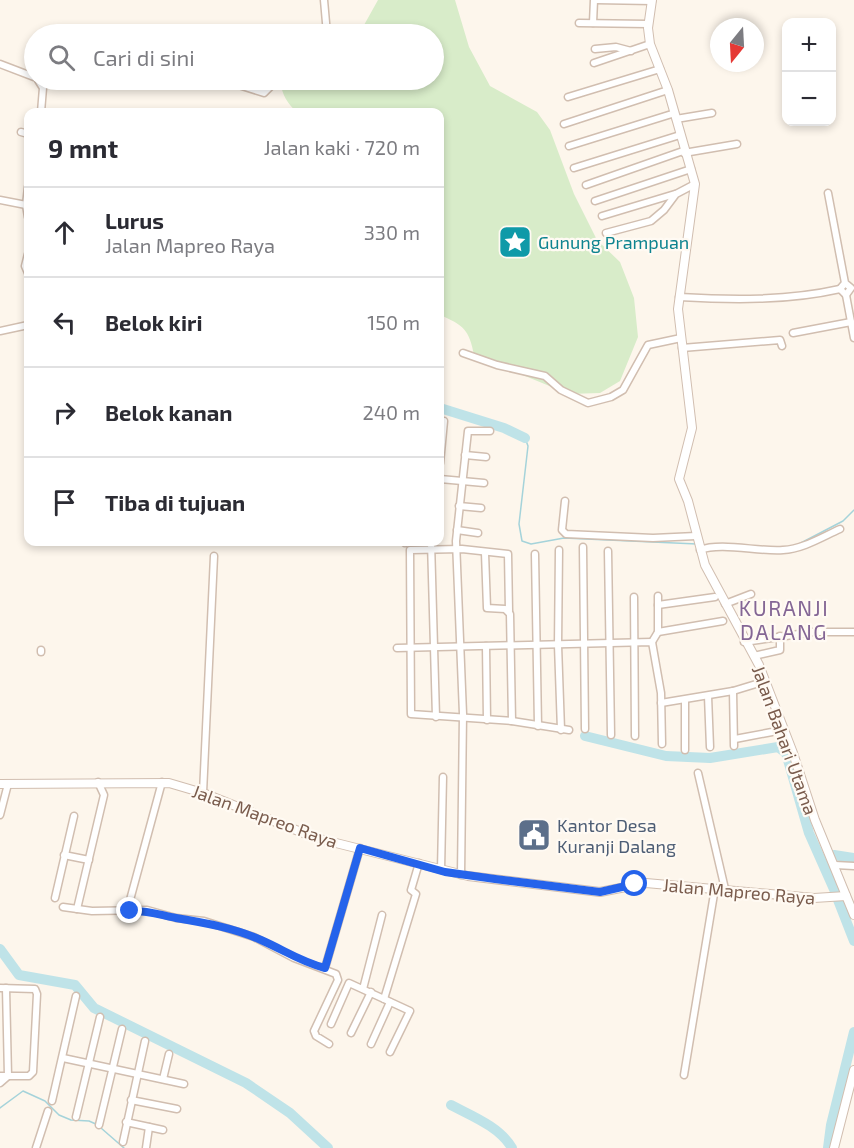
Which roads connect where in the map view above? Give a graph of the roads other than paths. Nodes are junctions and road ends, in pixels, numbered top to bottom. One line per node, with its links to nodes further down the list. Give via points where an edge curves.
1 (324, 0): 6 (street)
2 (595, 0): 3 (street); 5 (street)
3 (652, 1): 7 (street)
4 (579, 22): 5 (street)
5 (593, 23): 7 (street)
6 (326, 24)
7 (648, 24): 8 (street)
8 (650, 44): 10 (street); 13 (street)
9 (595, 49): 10 (street, via 620,47)
10 (632, 51): 11 (street)
11 (594, 63)
12 (0, 64): 14 (street)
13 (660, 69): 16 (street); 17 (street)
14 (24, 73)
15 (43, 90): 18 (street)
16 (668, 90): 20 (street); 21 (street)
17 (568, 97)
18 (41, 108)
19 (712, 113): 20 (street)
20 (675, 116): 24 (street); 26 (street)
21 (564, 124)
22 (21, 132): 23 (street)
23 (24, 133)
24 (680, 135): 27 (street); 28 (street)
25 (737, 144): 27 (street)
26 (569, 146)
27 (684, 152): 29 (street); 31 (street)
28 (574, 168)
29 (691, 169): 30 (street); 35 (street)
30 (695, 184): 33 (street); 43 (street, Jalan Bahari Utama)
31 (586, 185)
32 (828, 193): 39 (street)
33 (676, 194): 37 (street); 38 (street, via 651,221)
34 (0, 200): 36 (street)
35 (594, 201)
36 (24, 205)
37 (602, 216)
38 (606, 233)
39 (845, 283): 40 (street); 41 (street)
40 (853, 288): 42 (street)
41 (840, 290): 42 (street); 43 (street, via 727,300)
42 (846, 295): 44 (street)
43 (679, 297): 48 (street, Jalan Bahari Utama)
44 (851, 322): 47 (street); 49 (street)
45 (24, 326): 46 (street)
46 (0, 331)
47 (793, 333)
48 (681, 338): 51 (street, Jalan Bahari Utama); 52 (street, via 648,345 623,390 592,403 578,400 545,376)
49 (854, 338)
50 (782, 346): 51 (street, via 780,340)
51 (682, 348): 65 (street, Jalan Bahari Utama, via 692,428 679,476)
52 (463, 352)
53 (490, 431): 54 (street, via 468,431)
54 (465, 455): 55 (street); 57 (street)
55 (486, 457)
56 (444, 479): 57 (street)
57 (462, 481): 58 (street); 60 (street)
58 (484, 483)
59 (565, 501): 65 (street, via 562,530 567,534 662,538)
60 (459, 506): 61 (street); 63 (street)
61 (481, 508)
62 (840, 529): 65 (street, via 792,549 756,551)
63 (457, 530): 64 (street); 69 (street)
64 (478, 533)
65 (698, 544): 79 (street, Jalan Bahari Utama)
66 (432, 546): 68 (street)
67 (583, 547): 89 (street)
68 (432, 549): 69 (street); 95 (street); 98 (street, via 409,551)
69 (458, 549): 72 (street); 96 (street)
70 (559, 550): 92 (street)
71 (608, 551): 90 (street)
72 (485, 553): 81 (street, via 487,609); 81 (street, via 508,554)
73 (535, 554): 91 (street)
74 (214, 556): 122 (street)
75 (751, 594): 79 (street)
76 (658, 596): 80 (street)
77 (633, 597): 88 (street)
78 (715, 597): 80 (street)
79 (725, 604): 87 (street, Jalan Bahari Utama)
80 (658, 605): 83 (street)
81 (509, 611): 94 (street)
82 (723, 621): 83 (street)
83 (658, 632): 86 (street)
84 (854, 632): 85 (street)
85 (780, 636): 87 (street); 99 (street, via 780,650)
86 (652, 642): 88 (street); 104 (street)
87 (744, 642): 99 (street, Jalan Bahari Utama)
88 (635, 643): 90 (street); 113 (street)
89 (585, 644): 90 (street); 92 (street); 110 (street)
90 (609, 644): 112 (street)
91 (535, 645): 92 (street); 94 (street); 109 (street)
92 (558, 645): 109 (street, via 565,730)
93 (486, 646): 94 (street); 96 (street); 107 (street)
94 (511, 646): 108 (street)
95 (436, 647): 96 (street); 98 (street); 105 (street)
96 (460, 647): 106 (street)
97 (397, 648): 98 (street)
98 (411, 648): 105 (street, via 411,714)
99 (753, 656): 129 (street, Jalan Bahari Utama)
100 (756, 684): 101 (street)
101 (733, 691): 102 (street); 111 (street, via 734,742)
102 (708, 696): 103 (street); 115 (street)
103 (685, 700): 104 (street); 116 (street)
104 (661, 703): 114 (street)
105 (436, 717): 106 (street)
106 (463, 718): 107 (street); 132 (street)
107 (487, 720): 108 (street)
108 (512, 721): 109 (street)
109 (538, 726)
110 (585, 729)
111 (772, 732)
112 (611, 735)
113 (635, 736)
114 (662, 744)
115 (710, 747)
116 (685, 750)
117 (698, 773): 134 (street)
118 (443, 777): 131 (street)
119 (98, 782): 120 (street, Jalan Mapreo Raya); 121 (street, Jalan Mapreo Raya); 127 (street, via 104,795)
120 (162, 783): 122 (street, Jalan Mapreo Raya); 139 (street)
121 (4, 784): 123 (street)
122 (203, 793): 125 (street, Jalan Mapreo Raya, via 296,831)
123 (0, 815)
124 (74, 816): 126 (street)
125 (360, 848): 128 (street, Jalan Mapreo Raya); 142 (street)
126 (64, 855): 127 (street); 136 (street)
127 (88, 860): 138 (street)
128 (419, 863): 131 (street, Jalan Mapreo Raya); 147 (street, via 411,890 416,894)
129 (835, 865): 130 (street); 135 (street, Jalan Bahari Utama)
130 (854, 866)
131 (441, 870): 132 (street, Jalan Mapreo Raya)
132 (461, 875): 133 (street, Jalan Mapreo Raya, via 600,892 646,883)
133 (715, 888): 134 (street, Jalan Mapreo Raya); 162 (street)
134 (725, 889): 135 (street, Jalan Mapreo Raya, via 814,898)
135 (846, 896): 141 (street, Jalan Bahari Utama)
136 (54, 898)
137 (63, 907): 138 (street)
138 (77, 909): 139 (street)
139 (128, 911): 142 (street, via 147,910 210,922 263,941 298,961)
140 (382, 915): 144 (street)
141 (854, 915)
142 (325, 968): 153 (street, via 336,974 338,980 314,1031)
143 (3, 988): 164 (street); 164 (street, via 35,989 37,994 33,1072 29,1076)
144 (363, 989): 145 (street); 149 (street, via 349,983)
145 (370, 992): 147 (street); 151 (street)
146 (76, 996): 157 (street)
147 (387, 1000): 154 (street); 155 (street, via 410,1011)
148 (100, 1017): 158 (street)
149 (331, 1024)
150 (122, 1029): 159 (street)
151 (351, 1033)
152 (145, 1041): 161 (street)
153 (329, 1044)
154 (371, 1044)
155 (390, 1052)
156 (169, 1054): 165 (street)
157 (63, 1058): 158 (street); 169 (street)
158 (89, 1064): 159 (street); 172 (street)
159 (113, 1069): 161 (street); 174 (street)
160 (854, 1070): 180 (street)
161 (137, 1074): 165 (street); 168 (street)
162 (684, 1075)
163 (0, 1076): 164 (street)
164 (8, 1076): 166 (street)
165 (163, 1079): 167 (street)
166 (0, 1083)
167 (184, 1084)
168 (131, 1100): 170 (street); 173 (street)
169 (52, 1101)
170 (177, 1109)
171 (48, 1112): 178 (street)
172 (76, 1117)
173 (126, 1122): 175 (street); 177 (street)
174 (99, 1125)
175 (149, 1127): 176 (street); 179 (street)
176 (163, 1130)
177 (123, 1142)
178 (36, 1148)
179 (146, 1148)
180 (834, 1148)

